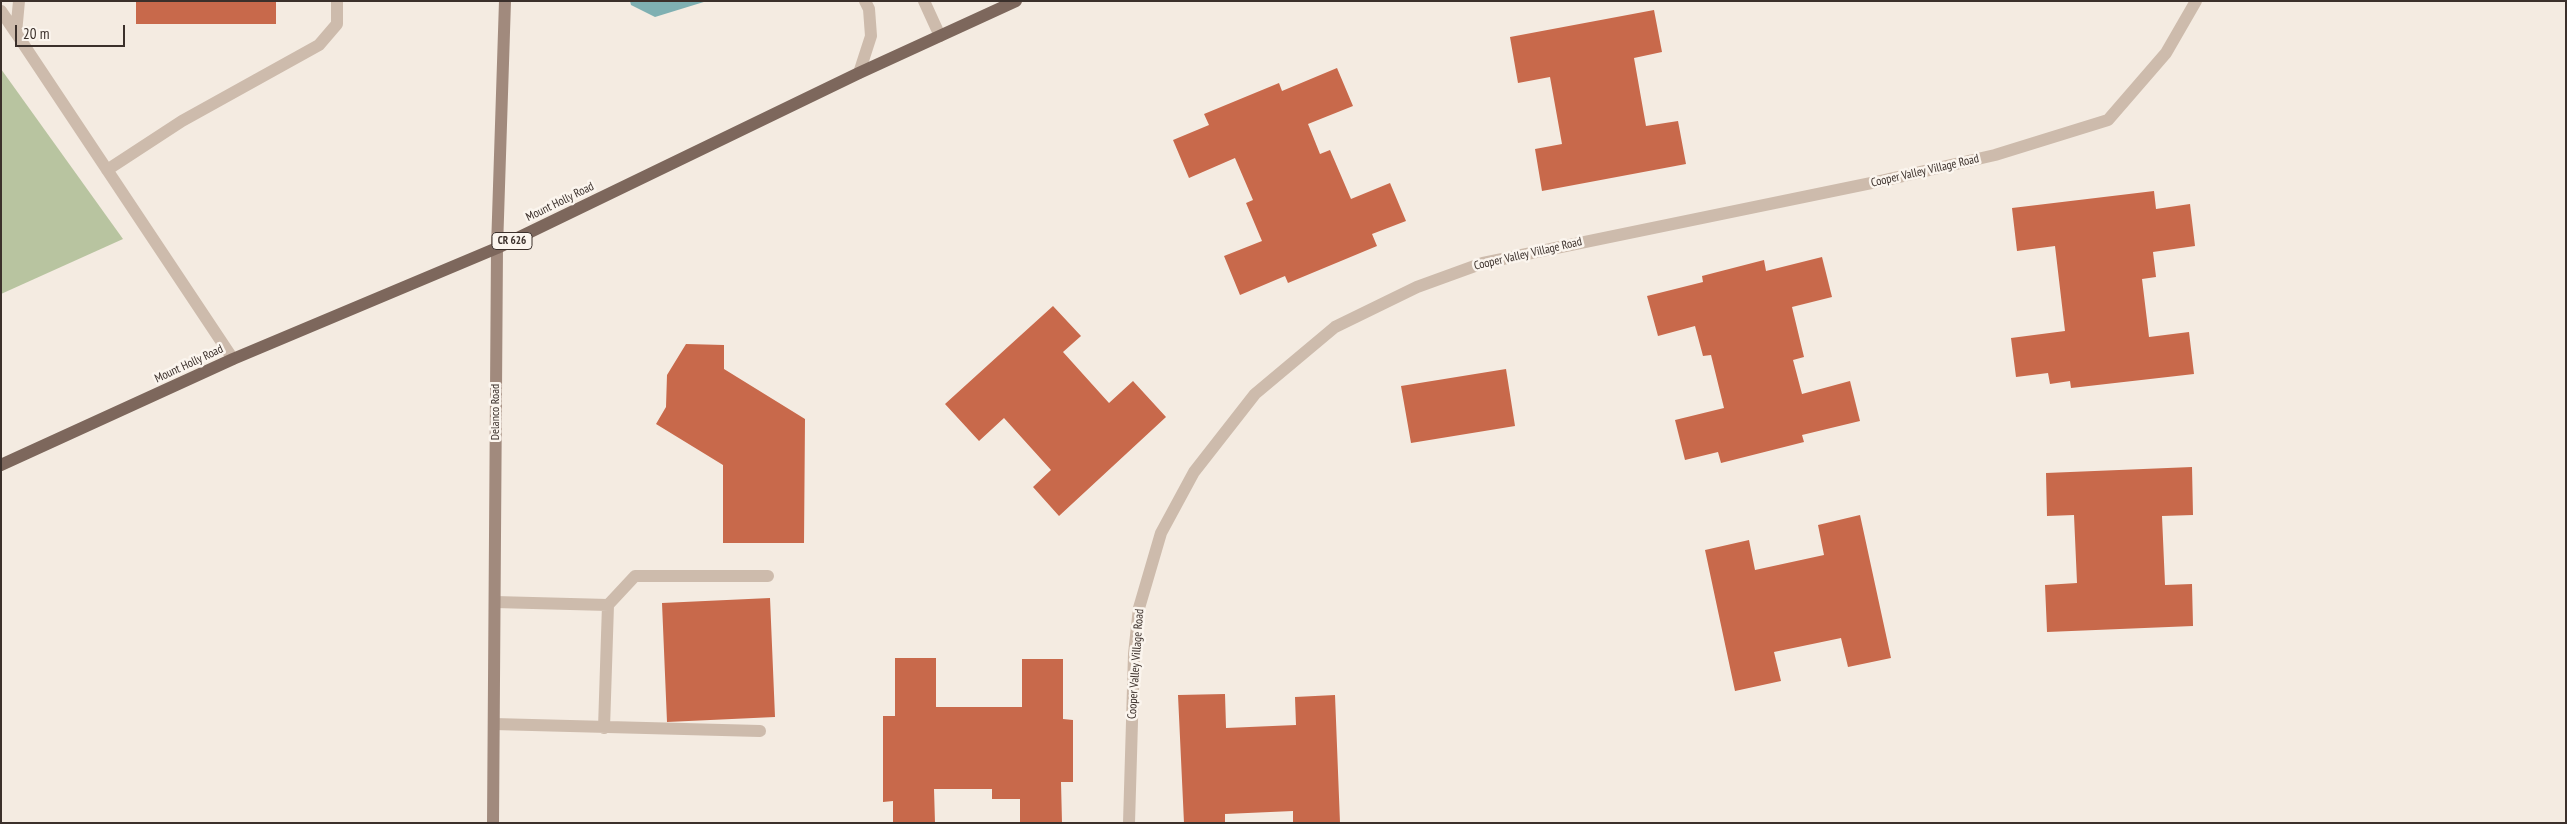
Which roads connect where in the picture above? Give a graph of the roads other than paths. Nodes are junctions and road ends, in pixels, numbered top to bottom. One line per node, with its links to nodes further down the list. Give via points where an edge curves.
1 (19, 1): 9 (lane)
2 (337, 1): 12 (lane, via 337,24 319,45 182,121)
3 (505, 1): 13 (main road, Delanco Road)
4 (865, 1): 11 (lane, via 869,9 871,36)
5 (924, 1): 10 (lane)
6 (1016, 1): 10 (main road, Mount Holly Road / CR 626)
7 (2196, 1): 23 (lane, Cooper Valley Village Road, via 2166,53 2108,120 1995,155 1483,263 1417,287 1336,327 1255,394 1194,472 1161,533 1139,608 1134,654)
8 (1, 11): 9 (lane)
9 (16, 33): 12 (lane)
10 (940, 36): 11 (main road, Mount Holly Road / CR 626)
11 (859, 73): 13 (main road, Mount Holly Road / CR 626)
12 (107, 170): 14 (lane)
13 (497, 248): 14 (main road, Mount Holly Road / CR 626); 17 (main road, Delanco Road)
14 (233, 359): 15 (main road, Mount Holly Road / CR 626)
15 (1, 465)
16 (768, 576): 18 (lane, via 635,576)
17 (495, 602): 18 (lane); 19 (main road, Delanco Road)
18 (608, 605): 20 (lane)
19 (494, 724): 20 (lane); 22 (main road, Delanco Road)
20 (604, 728): 21 (lane)
21 (760, 731)
22 (494, 823)
23 (1129, 823)

